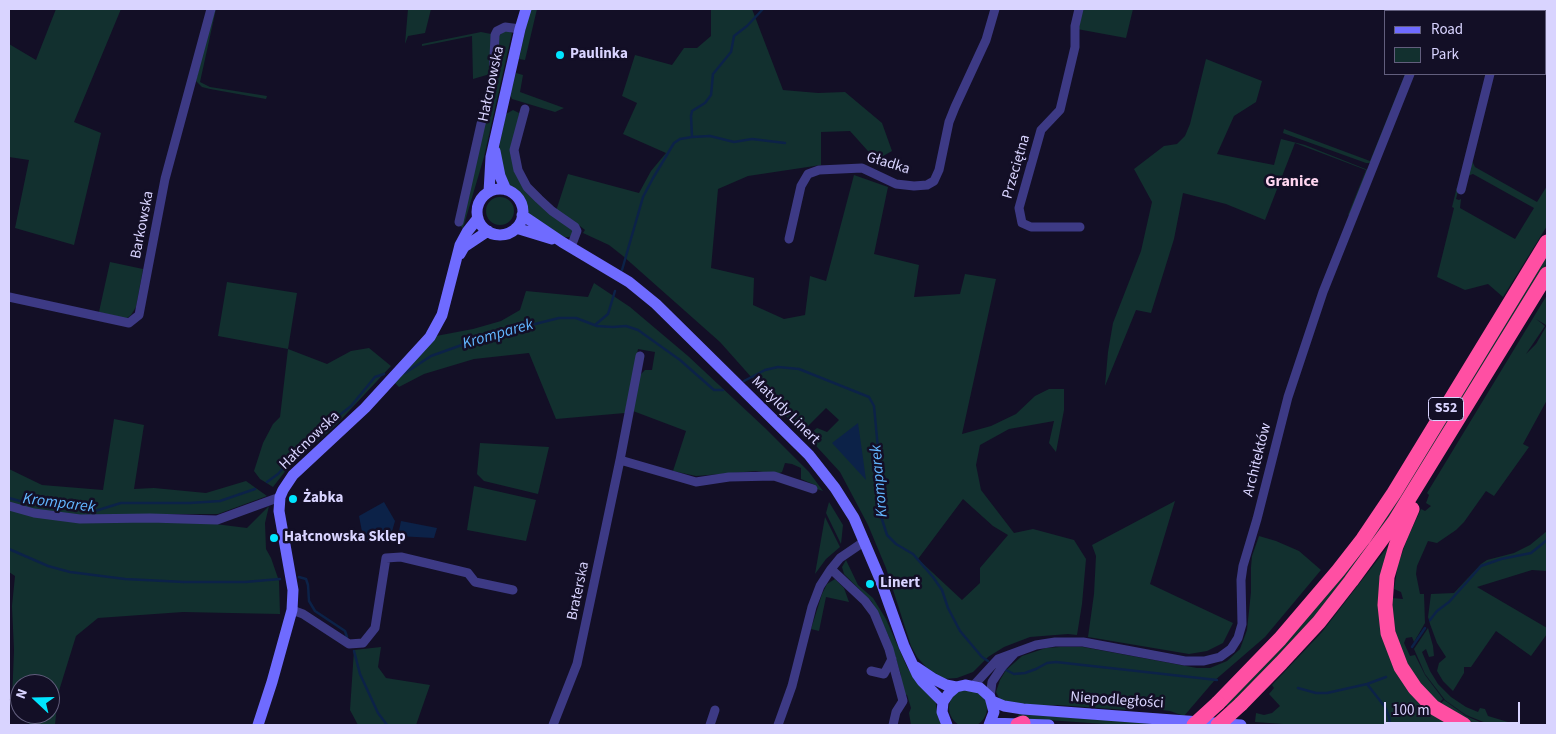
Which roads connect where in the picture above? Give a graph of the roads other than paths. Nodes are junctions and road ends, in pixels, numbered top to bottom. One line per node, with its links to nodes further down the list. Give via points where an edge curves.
1 (210, 9): 24 (street, Barkowska, via 165,179 138,315 129,324)
2 (526, 9): 5 (street, Hałcnowska)
3 (995, 9): 19 (street, Gładka, via 986,40 955,107 934,181 927,185 896,184 862,168 819,170 808,174 801,186)
4 (1079, 9): 17 (street, Przeciętna, via 1075,47 1060,110 1041,130 1019,208 1022,223 1031,228)
5 (520, 29): 9 (street, Hałcnowska); 15 (street, Hałcnowska, via 505,28 495,34 493,81)
6 (1410, 75): 37 (street, Architektów, via 1323,292 1288,398 1243,566 1242,624 1231,649 1220,657 1204,661 1184,661 1084,642 1055,642)
7 (1490, 75): 11 (street)
8 (525, 109): 21 (street, via 514,150 518,170 527,187 539,199 575,226 577,231)
9 (494, 146): 10 (street, Hałcnowska); 12 (street, Hałcnowska)
10 (506, 190): 12 (street); 13 (street, via 521,202)
11 (1461, 190)
12 (489, 192): 14 (street, via 480,200)
13 (522, 215): 16 (street); 21 (street, Matyldy Linert)
14 (478, 218): 18 (street); 22 (street, Hałcnowska, via 465,236)
15 (459, 222)
16 (516, 228): 18 (street, via 502,235); 21 (street, Matyldy Linert)
17 (1080, 228)
18 (488, 231): 22 (street, Hałcnowska, via 464,247)
19 (789, 239)
20 (1547, 242): 55 (highway, S52, bridge, via 1394,493 1338,572 1280,640)
21 (567, 244): 31 (street, Matyldy Linert, via 629,282 656,304 809,455 835,488)
22 (454, 264): 29 (street, Hałcnowska, via 442,315 430,337 366,408 293,475)
23 (1547, 274): 27 (highway, S52)
24 (9, 297)
25 (640, 356): 26 (street, Braterska)
26 (620, 460): 28 (street, via 696,482 774,476); 49 (street, Braterska, via 577,664)
27 (1434, 460): 56 (highway, S52, bridge, via 1395,521 1319,622); 58 (highway, via 1394,553 1386,590 1385,619 1391,645 1408,678 1433,707)
28 (813, 490)
29 (280, 496): 30 (street, via 217,520 80,519); 36 (street, via 280,522 293,590)
30 (9, 506)
31 (865, 541): 32 (street, via 840,558); 39 (street, Matyldy Linert)
32 (831, 569): 33 (street); 51 (street, via 812,607 792,686)
33 (850, 588): 35 (street); 38 (street, via 874,614)
34 (513, 590): 36 (street, via 475,582 468,573 401,558 386,558 375,628 363,644 349,644)
35 (856, 604)
36 (292, 610): 48 (street)
37 (1016, 652): 41 (street, Architektów, via 998,659); 43 (street, via 992,682)
38 (892, 660): 40 (street, via 884,674); 52 (street, via 903,701)
39 (911, 662): 42 (street, Matyldy Linert, via 934,680); 44 (street, Matyldy Linert, via 922,681)
40 (871, 671)
41 (974, 685): 42 (street); 43 (street)
42 (956, 687): 44 (street)
43 (991, 699): 46 (street, via 994,712); 57 (street, Niepodległości, via 1004,706 1023,709)
44 (943, 702): 53 (street, via 942,712)
45 (715, 710): 50 (street)
46 (990, 724): 47 (street)
47 (1021, 724): 54 (street)
48 (258, 725)
49 (553, 725)
50 (710, 725)
51 (778, 725)
52 (893, 725)
53 (947, 725)
54 (1049, 725)
55 (1194, 725)
56 (1218, 725)
57 (1241, 725)
58 (1464, 725)

